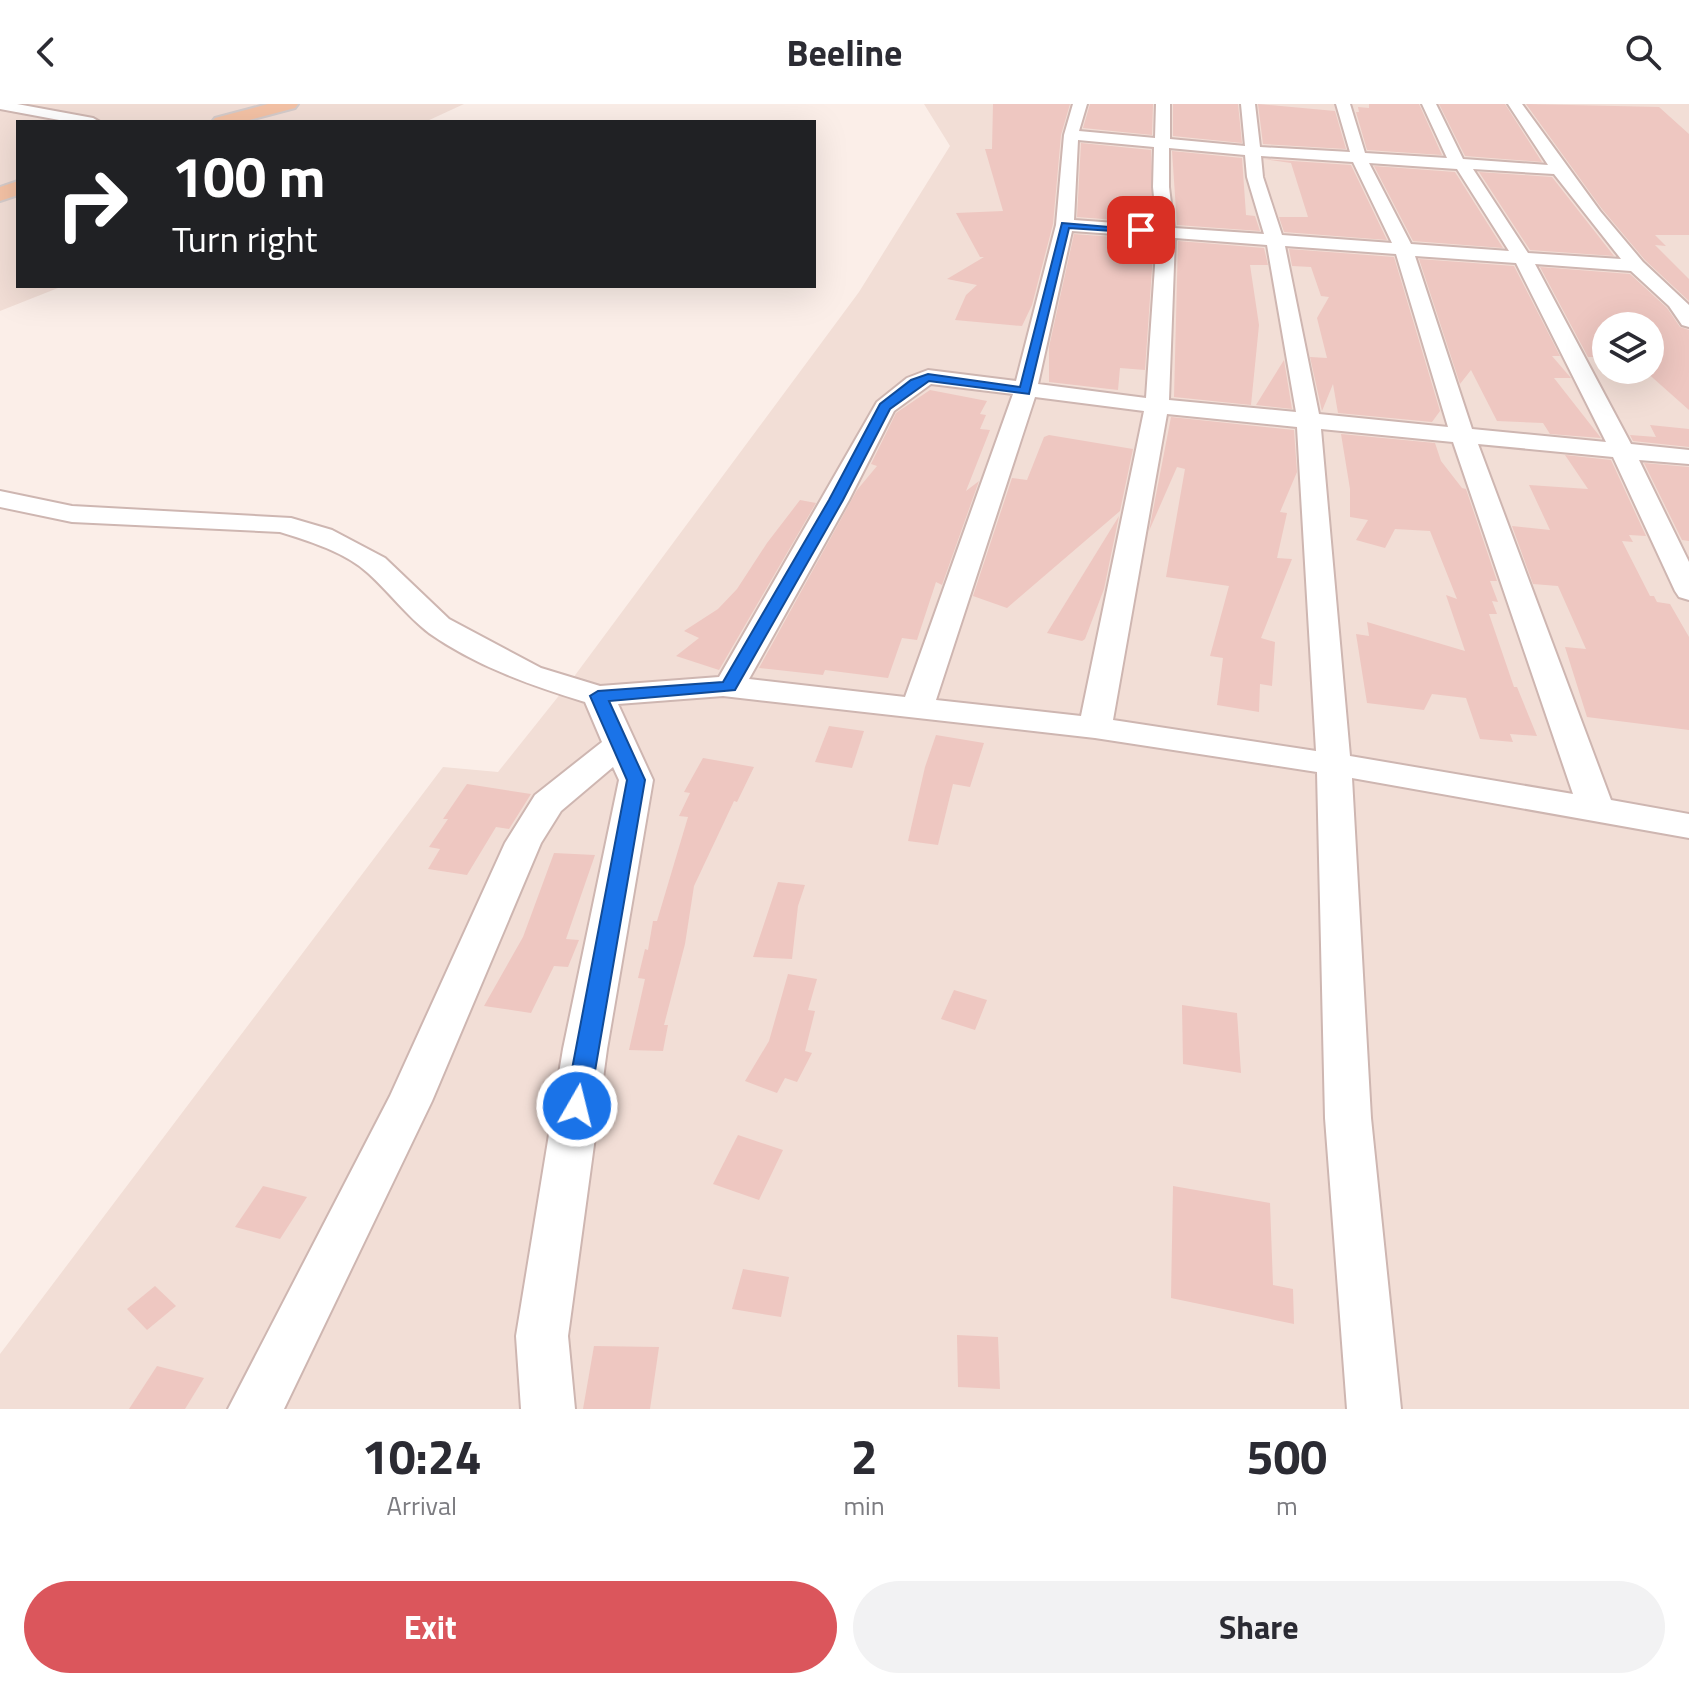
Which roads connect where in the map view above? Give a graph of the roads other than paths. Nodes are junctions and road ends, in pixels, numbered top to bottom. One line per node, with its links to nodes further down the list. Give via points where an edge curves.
1 (289, 104): 10 (main road)
2 (1080, 104): 11 (street)
3 (1163, 104): 12 (street)
4 (1248, 104): 13 (street)
5 (1343, 104): 14 (street)
6 (1429, 104): 15 (street)
7 (1515, 104): 16 (street)
8 (8, 107): 9 (street)
9 (82, 120)
10 (229, 120)
11 (1071, 135): 12 (street); 17 (street)
12 (1161, 143): 13 (street); 18 (street)
13 (1253, 151): 14 (street); 19 (street, via 1255,177)
14 (1359, 158): 15 (street); 20 (street)
15 (1460, 164): 16 (street); 21 (street)
16 (1559, 170): 22 (street)
17 (1065, 225): 18 (street); 24 (street)
18 (1166, 232): 19 (street); 25 (street)
19 (1275, 240): 20 (street); 26 (street)
20 (1404, 249): 21 (street); 27 (street)
21 (1523, 259): 22 (street); 28 (street)
22 (1636, 266): 23 (street, via 1677,302)
23 (1689, 321)
24 (1025, 392): 25 (street); 32 (street, via 928,377 885,407); 34 (street)
25 (1157, 406): 26 (street); 35 (street)
26 (1309, 422): 27 (street); 37 (street)
27 (1463, 437): 28 (street); 38 (street)
28 (1622, 450): 29 (street); 31 (street)
29 (1689, 457)
30 (0, 499): 33 (street, via 72,514 282,524 322,536 375,564 438,625 479,650 530,675)
31 (1689, 591)
32 (729, 687): 33 (street); 34 (street)
33 (598, 696): 36 (street)
34 (916, 710): 35 (street)
35 (1095, 728): 37 (street)
36 (619, 745): 40 (street, via 548,803 523,843 410,1101); 41 (street, via 636,780 585,1049 542,1336)
37 (1334, 764): 38 (street); 42 (street, via 1348,1118)
38 (1597, 812): 39 (street)
39 (1689, 826)
40 (255, 1409)
41 (548, 1409)
42 (1374, 1409)

